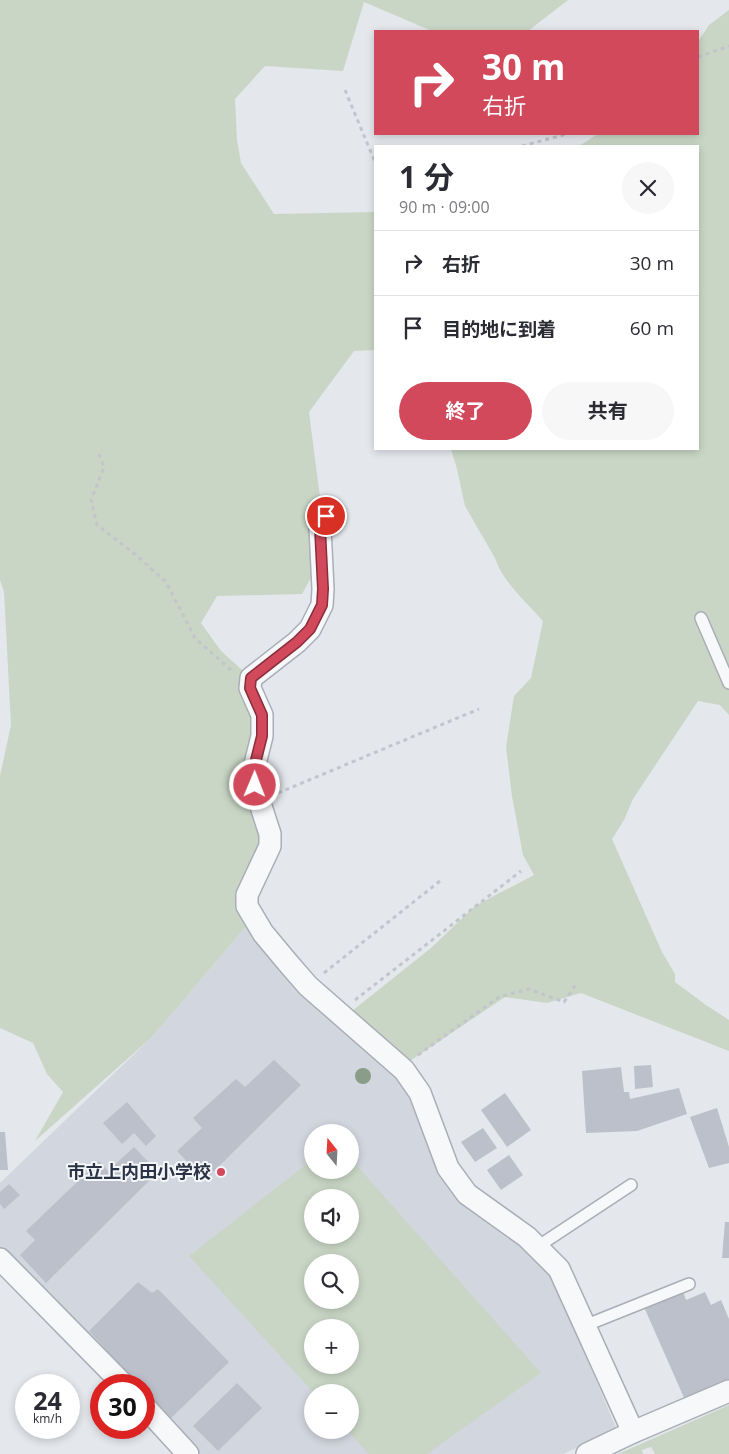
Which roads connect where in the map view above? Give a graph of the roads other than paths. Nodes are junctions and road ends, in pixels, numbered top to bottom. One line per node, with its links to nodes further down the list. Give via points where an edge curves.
1 (326, 516): 5 (street, via 320,528 322,605 310,629 251,678 250,688 262,715 262,736 253,772 270,834 270,846 247,895 248,906 263,933 308,986 401,1067 420,1093 448,1168 467,1194)
2 (701, 618): 3 (lane)
3 (729, 683)
4 (631, 1185): 5 (lane)
5 (537, 1247): 8 (street, via 558,1269)
6 (0, 1259): 9 (street)
7 (689, 1284): 8 (lane)
8 (584, 1326): 12 (street)
9 (113, 1374)
10 (729, 1391): 12 (street)
11 (155, 1418): 13 (street)
12 (633, 1432): 14 (street)
13 (188, 1454)
14 (587, 1454)

